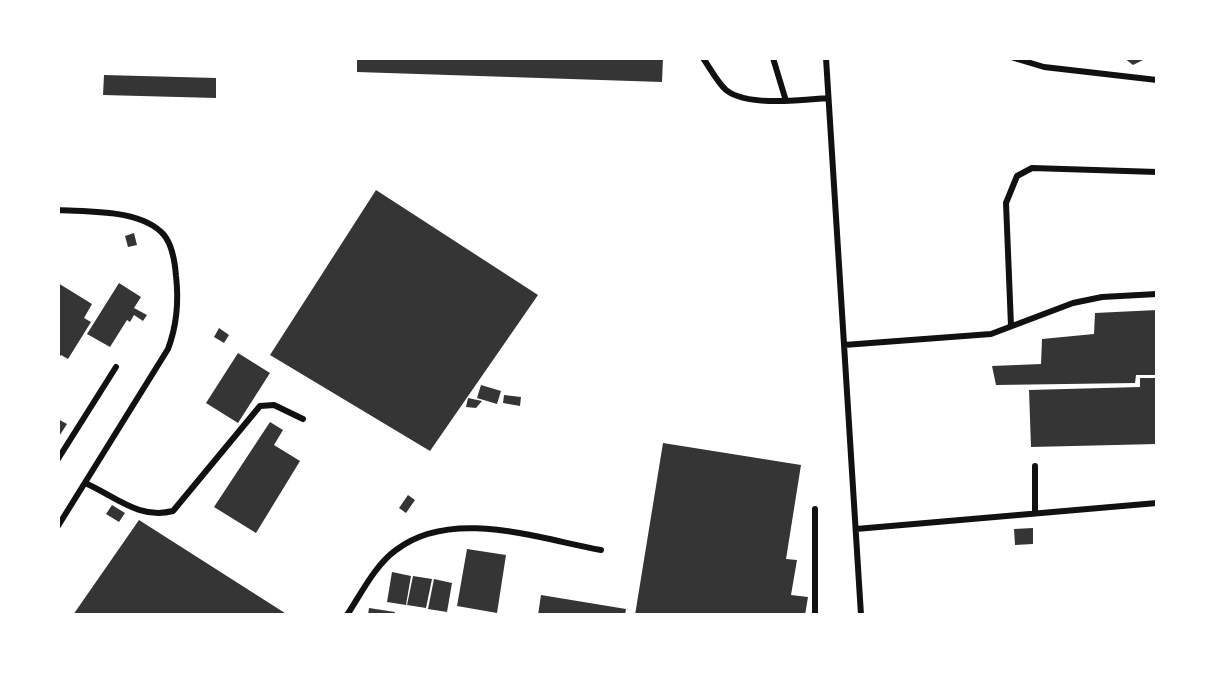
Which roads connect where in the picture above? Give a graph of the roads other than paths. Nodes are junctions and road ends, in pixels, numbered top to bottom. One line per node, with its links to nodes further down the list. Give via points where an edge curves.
1 (703, 58): 7 (lane, via 726,89 741,97)
2 (773, 58): 7 (lane)
3 (826, 58): 6 (lane)
4 (1014, 58): 5 (lane, via 1044,67)
5 (1157, 80)
6 (828, 98): 7 (lane); 12 (lane)
7 (786, 101)
8 (1157, 172): 11 (lane, via 1032,168 1017,176 1006,203)
9 (58, 210): 17 (lane, via 133,218 166,236 174,256 176,329)
10 (1157, 294): 11 (lane, via 1102,297)
11 (1011, 326): 12 (lane, via 991,334)
12 (844, 345): 22 (lane)
13 (116, 367): 15 (lane)
14 (303, 419): 17 (lane, via 274,405 260,406 173,511 141,513)
15 (58, 459)
16 (1035, 466): 20 (lane)
17 (85, 483): 21 (lane)
18 (1157, 503): 20 (lane)
19 (815, 509): 25 (lane)
20 (1035, 511): 22 (lane)
21 (58, 526)
22 (856, 529): 26 (lane)
23 (601, 550): 24 (lane, via 465,528 436,531 395,550)
24 (347, 615)
25 (815, 615)
26 (861, 615)

